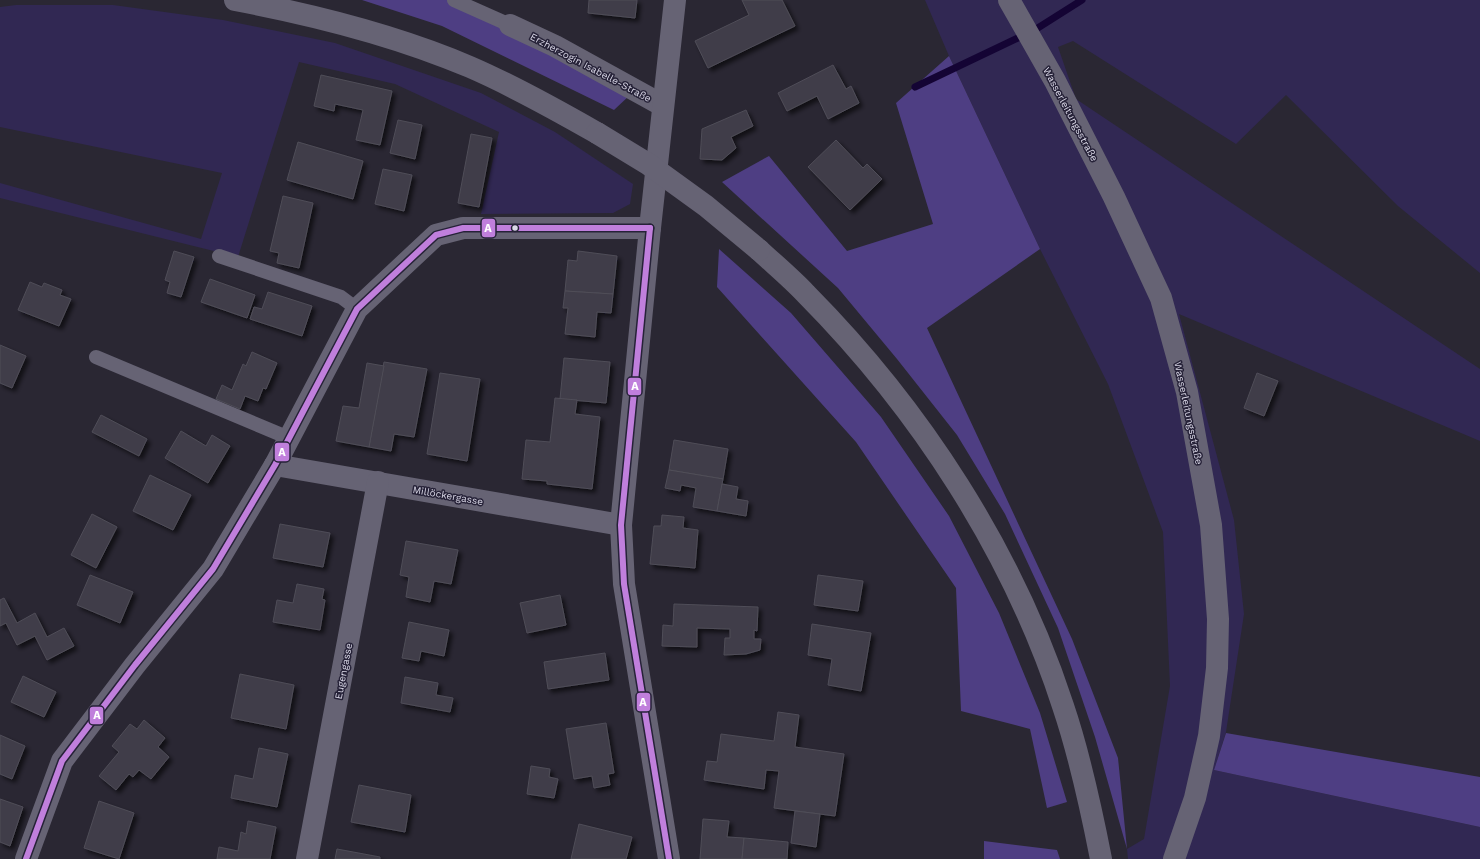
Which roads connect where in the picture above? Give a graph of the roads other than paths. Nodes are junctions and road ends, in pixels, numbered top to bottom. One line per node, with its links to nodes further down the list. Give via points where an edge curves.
1 (235, 0): 18 (street, bridge, via 328,20 406,43 470,67 525,93 597,132 648,164 706,206 806,293 885,383 922,432 988,535 1040,643 1063,706 1082,772)
2 (454, 0): 5 (lane, Erzherzogin Isabelle-Straße)
3 (675, 0): 6 (street, Erzherzogin Isabelle-Straße)
4 (1009, 0): 19 (street, Wasserleitungsstraße, via 1055,81 1114,197 1161,298 1187,392 1211,525 1218,618 1217,668 1209,736 1195,798)
5 (510, 25): 6 (street, Erzherzogin Isabelle-Straße, via 555,46)
6 (662, 105): 7 (street, Erzherzogin Isabelle-Straße)
7 (650, 228): 9 (street, via 463,228 436,236); 14 (street, Erzherzogin Isabelle-Straße)
8 (219, 256): 9 (lane, via 341,297)
9 (357, 309): 11 (street)
10 (96, 357): 11 (lane)
11 (289, 438): 12 (street)
12 (275, 465): 13 (street, Millöckergasse); 15 (street, via 213,569 62,761)
13 (378, 482): 14 (street, Millöckergasse); 16 (street, Eugengasse)
14 (622, 525): 17 (street, Erzherzogin Isabelle-Straße, via 624,584)
15 (26, 859)
16 (307, 859)
17 (669, 859)
18 (1102, 859)
19 (1174, 859)

